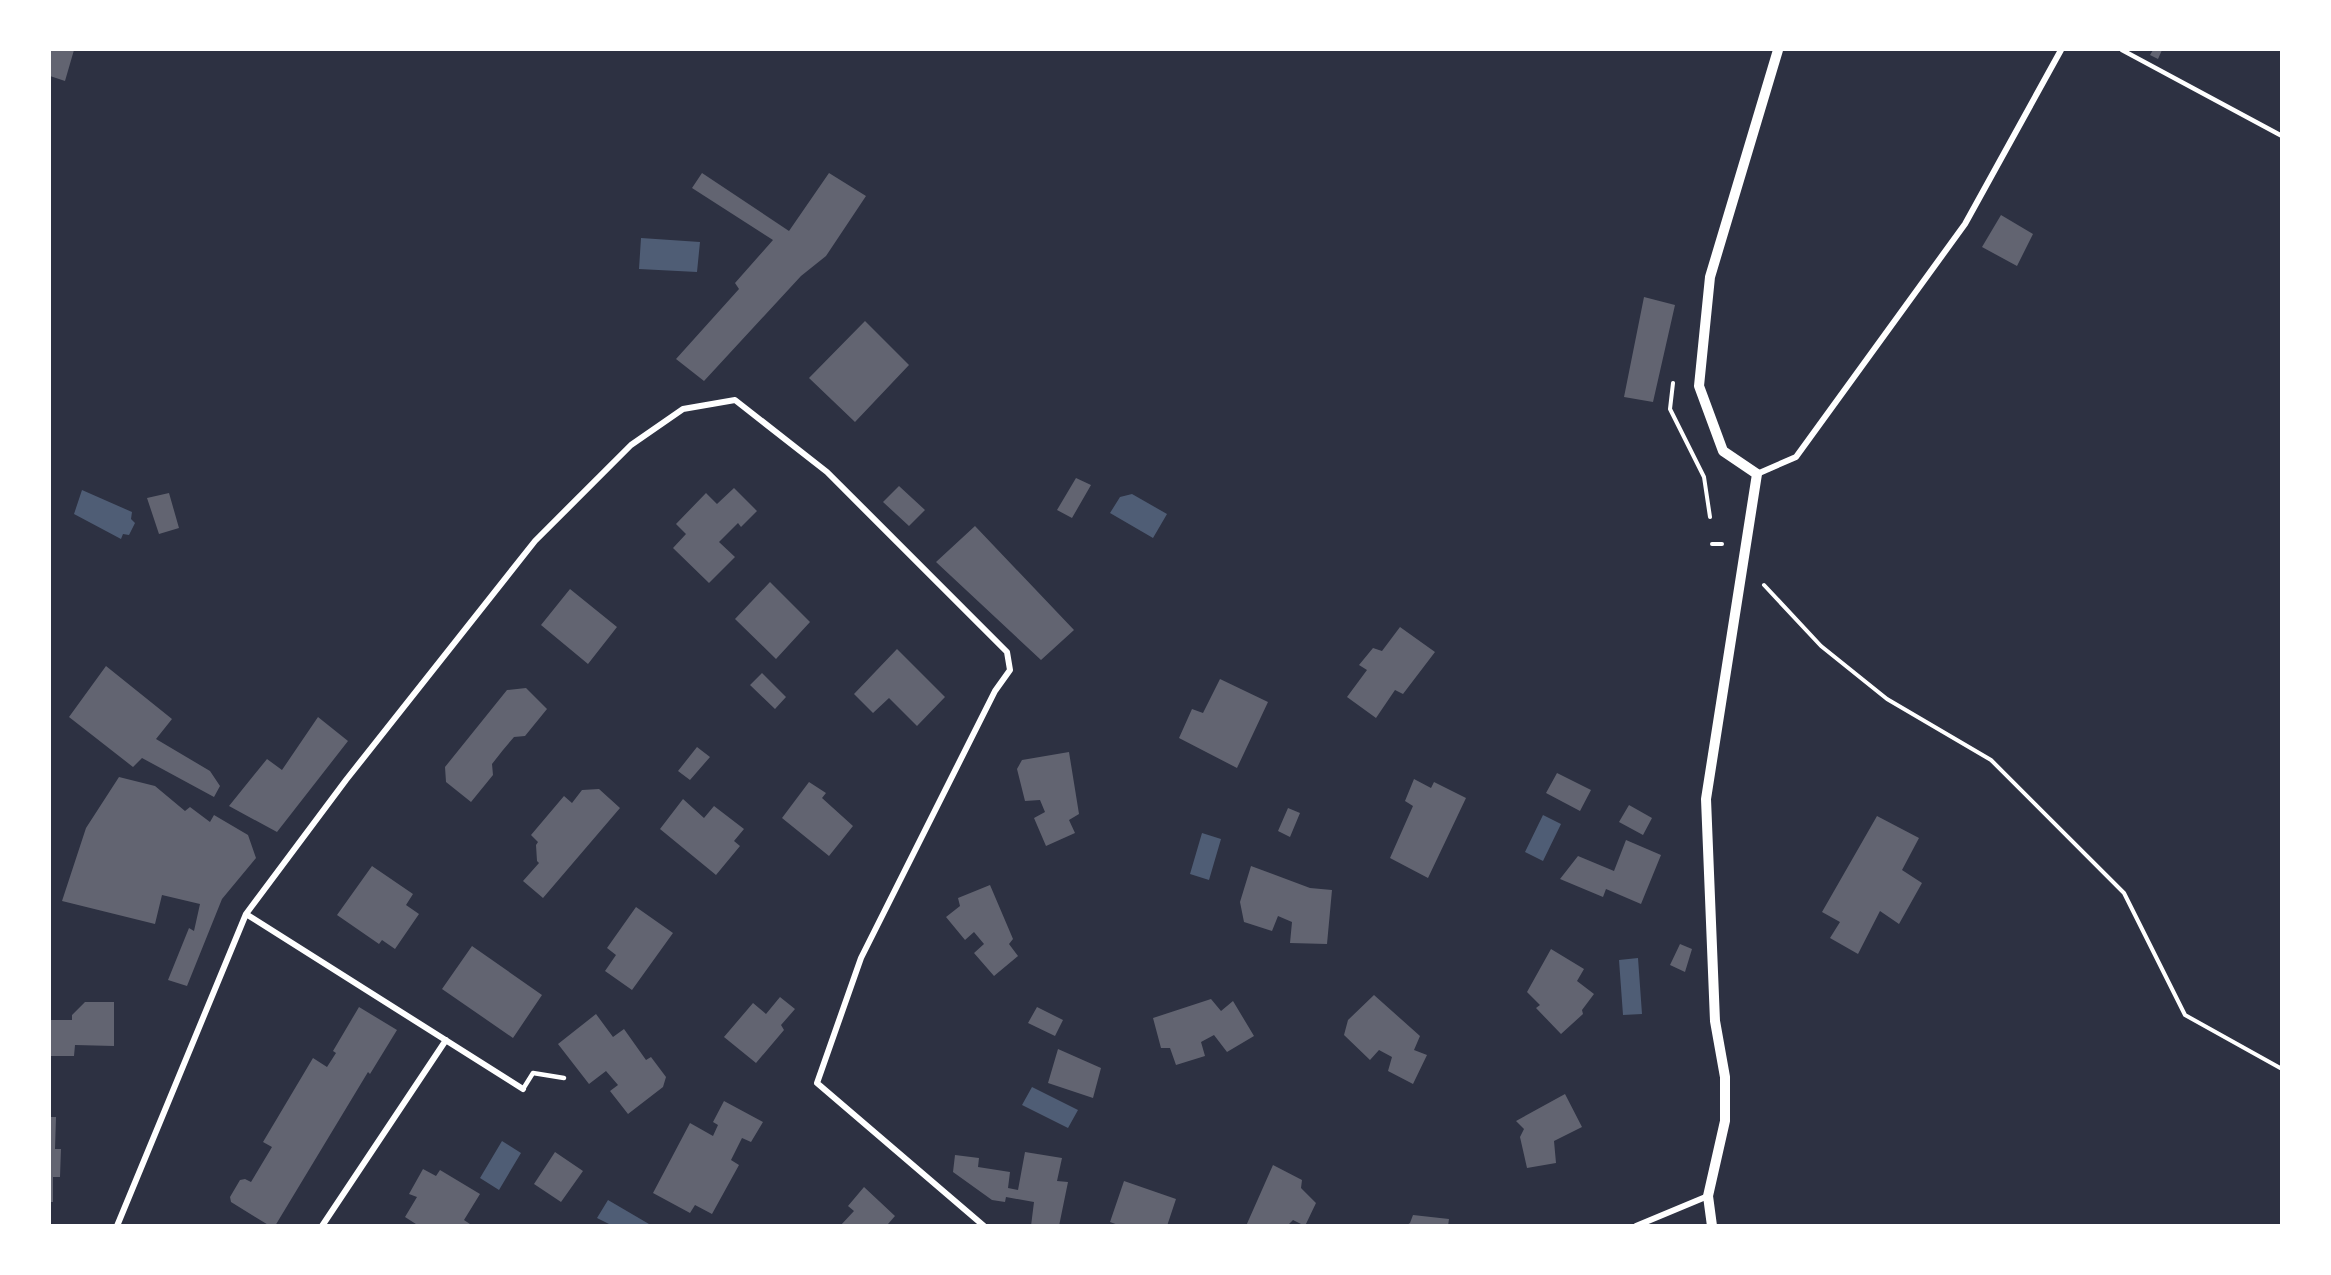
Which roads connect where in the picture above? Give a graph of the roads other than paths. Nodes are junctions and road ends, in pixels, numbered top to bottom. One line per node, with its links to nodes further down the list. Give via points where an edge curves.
1 (1778, 50): 5 (street, via 1710,277 1699,386 1723,451)
2 (2061, 50): 5 (street, via 1965,224 1801,451 1796,457)
3 (2122, 50): 4 (lane)
4 (2282, 136)
5 (1757, 474): 10 (street, via 1706,799 1715,1021 1725,1077 1725,1121)
6 (246, 914): 7 (street); 11 (street); 13 (street, via 346,780 535,541 631,445 683,409 735,400 827,472 1007,652 1010,670 995,691 861,958 817,1083)
7 (447, 1040): 9 (street); 12 (street)
8 (564, 1078): 9 (lane, via 533,1073)
9 (523, 1089)
10 (1708, 1196): 14 (street); 15 (street)
11 (117, 1226)
12 (322, 1226)
13 (984, 1226)
14 (1636, 1226)
15 (1713, 1226)

